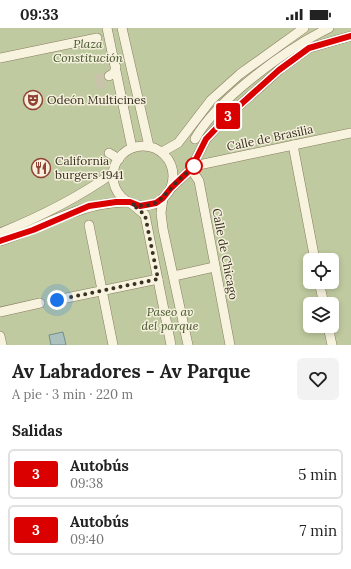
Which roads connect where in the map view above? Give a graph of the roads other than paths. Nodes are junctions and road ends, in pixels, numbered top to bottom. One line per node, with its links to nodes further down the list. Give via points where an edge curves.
1 (107, 28): 9 (street)
2 (122, 28): 14 (street)
3 (304, 28): 16 (street, via 240,74 211,100 178,143)
4 (329, 28): 12 (street, via 271,64 225,104)
5 (334, 28): 6 (street, via 337,35)
6 (350, 37): 19 (street, via 309,48 279,70 206,139)
7 (97, 38): 8 (street)
8 (0, 58)
9 (116, 67): 10 (street); 10 (street, via 109,80)
10 (120, 90): 15 (street)
11 (351, 134): 13 (street, Calle de Brasilia)
12 (195, 140)
13 (293, 145): 19 (street, Calle de Brasilia); 27 (street)
14 (149, 146): 15 (street); 16 (street)
15 (132, 148): 18 (street)
16 (162, 152): 21 (street, via 173,168)
17 (109, 153): 18 (street)
18 (119, 159): 20 (street)
19 (192, 168): 21 (street); 28 (street, Calle de Chicago, via 199,181)
20 (113, 173): 23 (street, via 118,191); 25 (street, via 91,189 46,214)
21 (171, 188): 22 (street)
22 (163, 198): 23 (street, via 148,205); 29 (street, via 161,213)
23 (131, 203): 26 (street, via 112,202 89,206); 30 (street, via 145,215)
24 (89, 224): 31 (street)
25 (0, 233)
26 (0, 241)
27 (314, 253)
28 (214, 267): 29 (street); 41 (street, Calle de Chicago)
29 (174, 276): 40 (street)
30 (158, 279): 31 (street); 39 (street)
31 (102, 290): 32 (street); 38 (street)
32 (57, 300)
33 (40, 303): 34 (street)
34 (0, 312)
35 (329, 333): 42 (street)
36 (0, 336): 37 (street)
37 (2, 345)
38 (113, 345)
39 (171, 345)
40 (188, 345)
41 (230, 345)
42 (332, 345)

